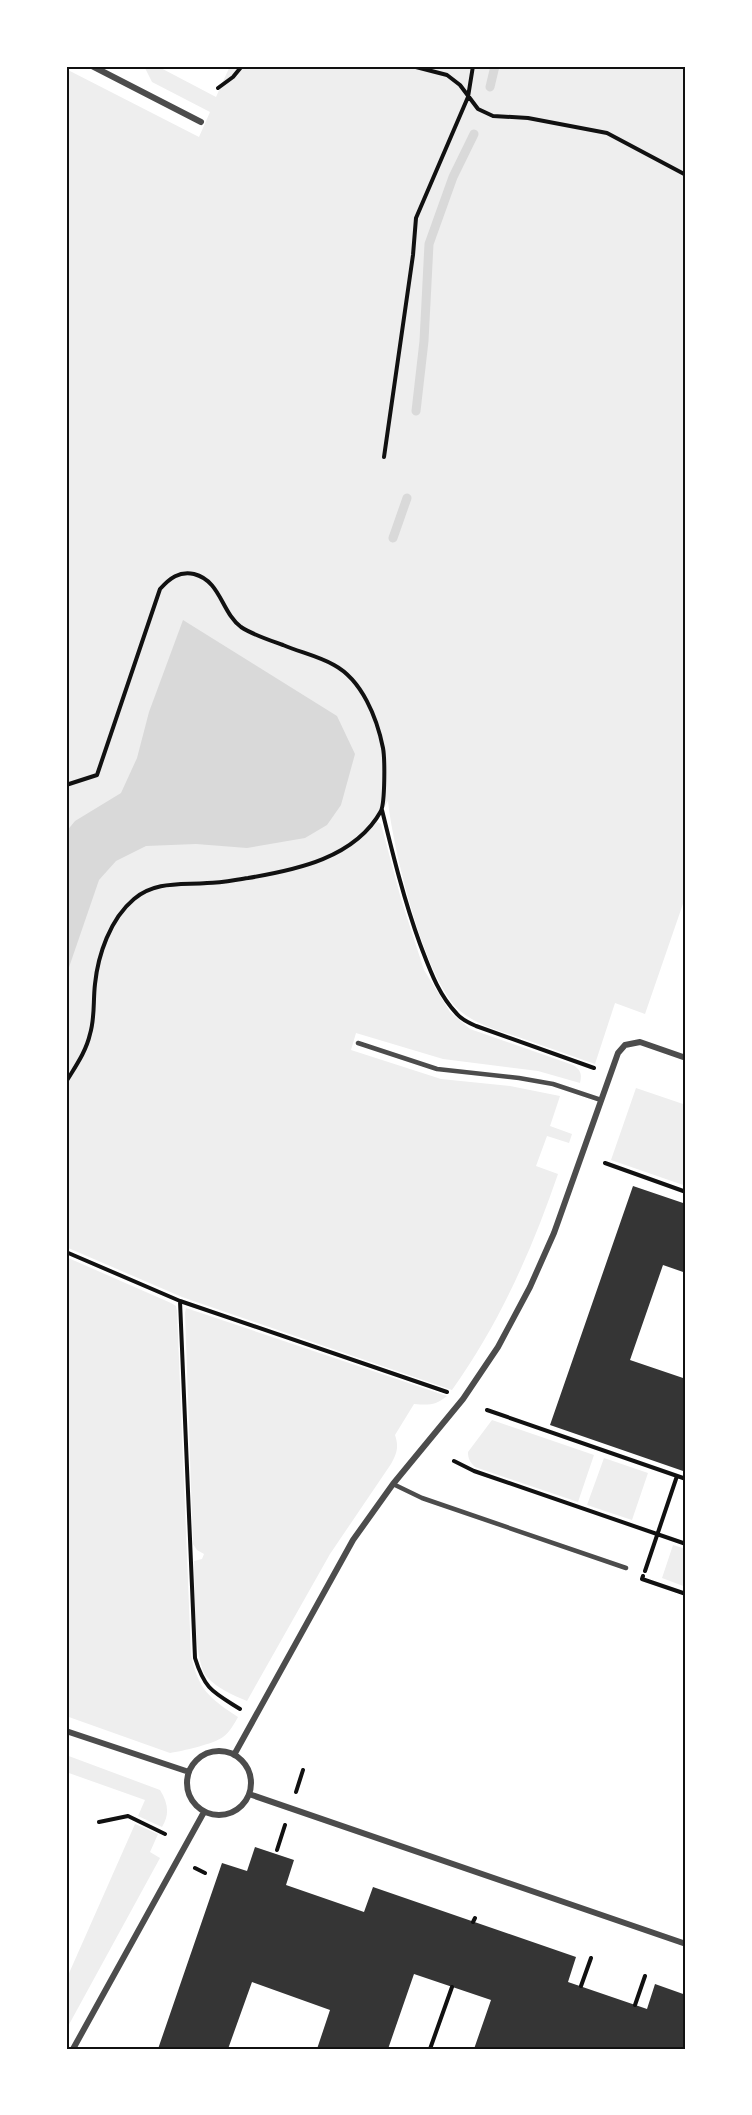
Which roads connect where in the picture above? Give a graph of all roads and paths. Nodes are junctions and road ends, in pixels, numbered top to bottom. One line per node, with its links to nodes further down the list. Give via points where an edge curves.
1 (92, 66): 7 (street)
2 (242, 66): 5 (path)
3 (412, 66): 6 (path, via 447,75)
4 (473, 66): 6 (path)
5 (218, 88)
6 (468, 97): 8 (path, via 478,109 492,116 528,118 607,133); 9 (path, via 416,218)
7 (201, 122)
8 (686, 175)
9 (384, 458)
10 (66, 785): 11 (path, via 98,775 160,589 170,577 183,573 208,579 241,627 334,665 353,680 380,732 385,759)
11 (382, 809): 14 (path, via 410,916 433,978 457,1015 476,1026); 15 (path, via 352,844 306,865 210,883 164,885 132,900 119,915 104,946 95,984 91,1032 85,1051)
12 (358, 1043): 16 (lane, via 437,1069 553,1084)
13 (686, 1058): 14 (street, via 640,1042 625,1045)
14 (610, 1073): 16 (street)
15 (66, 1082)
16 (601, 1100): 26 (street, via 554,1233 498,1347 463,1399)
17 (605, 1163): 18 (path)
18 (686, 1192)
19 (66, 1252): 20 (path)
20 (180, 1301): 21 (path); 32 (path, via 195,1658 202,1680)
21 (450, 1393)
22 (487, 1410): 24 (path)
23 (454, 1461): 27 (path)
24 (677, 1476): 25 (path); 27 (path)
25 (686, 1479)
26 (393, 1484): 29 (lane, via 422,1498); 34 (street, via 353,1540)
27 (657, 1534): 28 (path); 30 (path)
28 (686, 1544)
29 (626, 1568): 30 (path)
30 (644, 1574): 31 (path, via 642,1579)
31 (686, 1594)
32 (243, 1711)
33 (66, 1731): 36 (street)
34 (234, 1755): 36 (street, via 213,1752 202,1756); 37 (street, via 247,1768)
35 (303, 1770): 38 (path)
36 (189, 1772): 39 (street, via 188,1792)
37 (249, 1794): 39 (street, via 244,1804 228,1814); 46 (street)
38 (294, 1796)
39 (204, 1812): 52 (street)
40 (99, 1822): 42 (path, via 128,1815)
41 (285, 1824): 43 (path)
42 (165, 1834)
43 (277, 1850)
44 (191, 1865): 45 (path)
45 (205, 1873)
46 (686, 1944)
47 (591, 1958): 49 (path)
48 (645, 1976): 51 (path)
49 (581, 1986)
50 (452, 1987): 53 (path)
51 (635, 2005)
52 (73, 2049)
53 (430, 2049)

